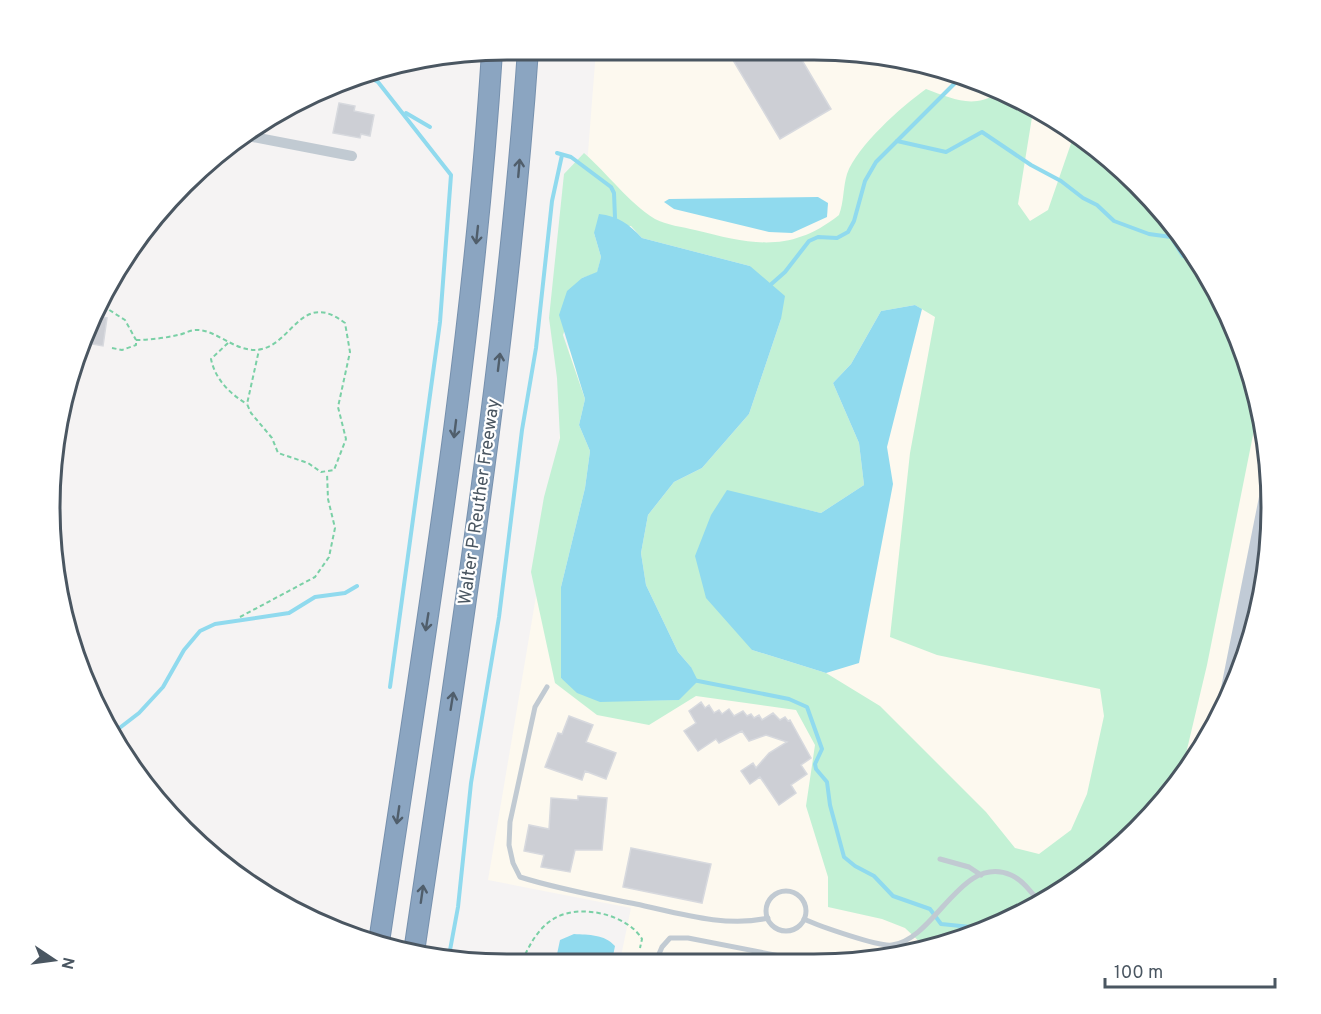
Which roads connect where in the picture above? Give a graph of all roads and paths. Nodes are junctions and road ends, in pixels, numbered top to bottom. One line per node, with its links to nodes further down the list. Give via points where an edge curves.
1 (527, 60): 22 (highway, Walter P Reuther Freeway, one-way to 1, via 491,431 512,248)
2 (491, 61): 21 (highway, Walter P Reuther Freeway, one-way to 21, via 464,361)
3 (256, 137): 4 (street)
4 (352, 156)
5 (106, 308): 6 (path, via 125,320)
6 (136, 340): 7 (path, via 197,330); 8 (path, via 132,348)
7 (228, 343): 9 (path); 10 (path, via 211,359 214,373 234,396)
8 (112, 348)
9 (259, 350): 10 (path); 11 (path, via 270,347 302,317 316,313 345,323 350,352 338,407 346,439 337,464)
10 (248, 404): 11 (path, via 279,453)
11 (327, 473): 13 (path, via 335,528 329,557 315,577)
12 (1260, 529): 14 (main road)
13 (240, 617)
14 (1235, 657)
15 (547, 687): 19 (lane, via 535,707 510,822 509,845 520,877 691,915 752,922)
16 (940, 859): 17 (lane, via 969,867)
17 (981, 875): 18 (lane, via 1009,873); 20 (lane, via 965,883 920,933 906,942 889,946)
18 (1035, 895)
19 (768, 918): 20 (lane, via 783,930 796,928); 20 (lane, via 770,899 786,890 802,898 807,911)
20 (804, 920)
21 (380, 935)
22 (415, 944)
23 (640, 948): 24 (path, via 642,939 629,925 601,914 570,913 556,917 540,930)
24 (526, 954)
25 (659, 954): 26 (lane, via 670,938)
26 (770, 954)

